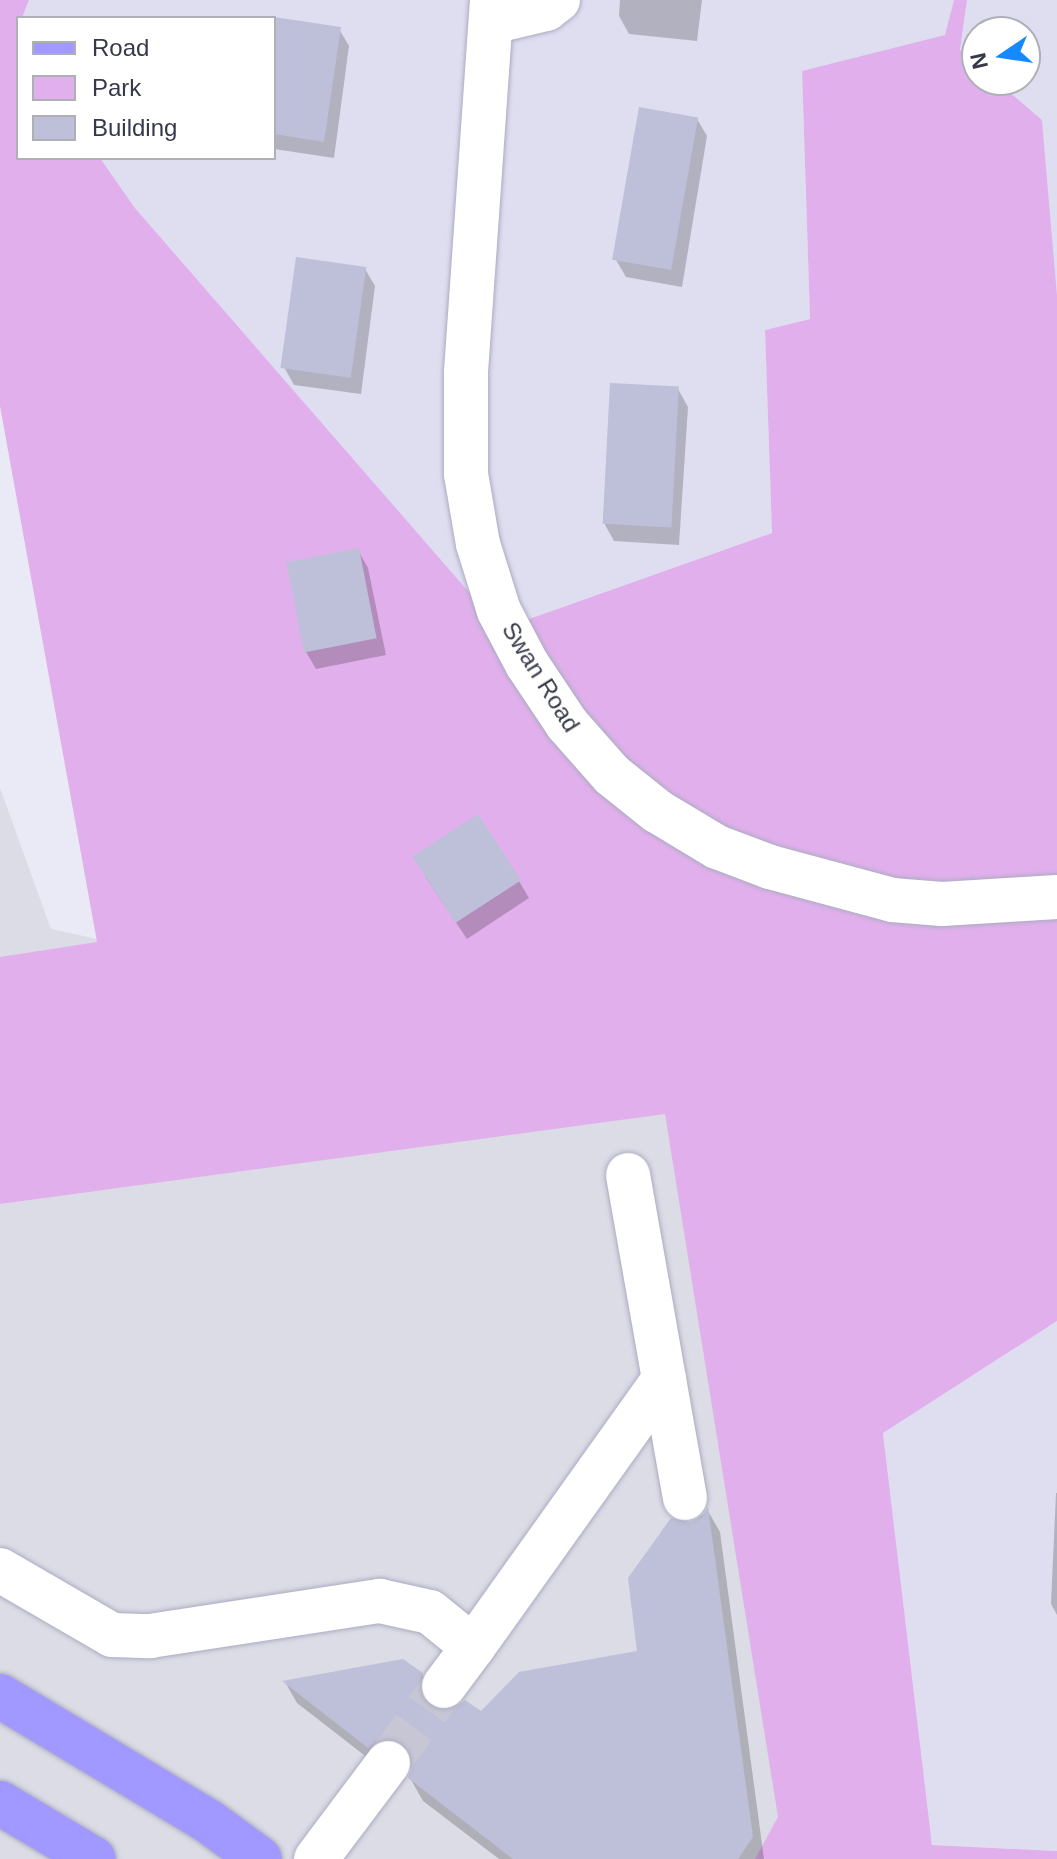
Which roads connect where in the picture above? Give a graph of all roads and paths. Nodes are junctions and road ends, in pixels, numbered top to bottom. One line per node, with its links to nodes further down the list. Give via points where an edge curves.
1 (558, 0): 2 (street, via 546,9)
2 (492, 11): 3 (street, Swan Road, via 466,373 466,474 482,558 499,611 527,664 567,724 612,775 657,811 717,847 892,900 942,904)
3 (1057, 897)
4 (628, 1175): 5 (street)
5 (664, 1379): 6 (street); 8 (street)
6 (685, 1498)
7 (0, 1570): 8 (street, via 112,1635 150,1636 380,1601 430,1612)
8 (473, 1647): 9 (street)
9 (444, 1686)
10 (0, 1696): 14 (main road, via 208,1821)
11 (388, 1763): 15 (street)
12 (0, 1803): 13 (main road)
13 (103, 1858)
14 (260, 1859)
15 (316, 1859)

